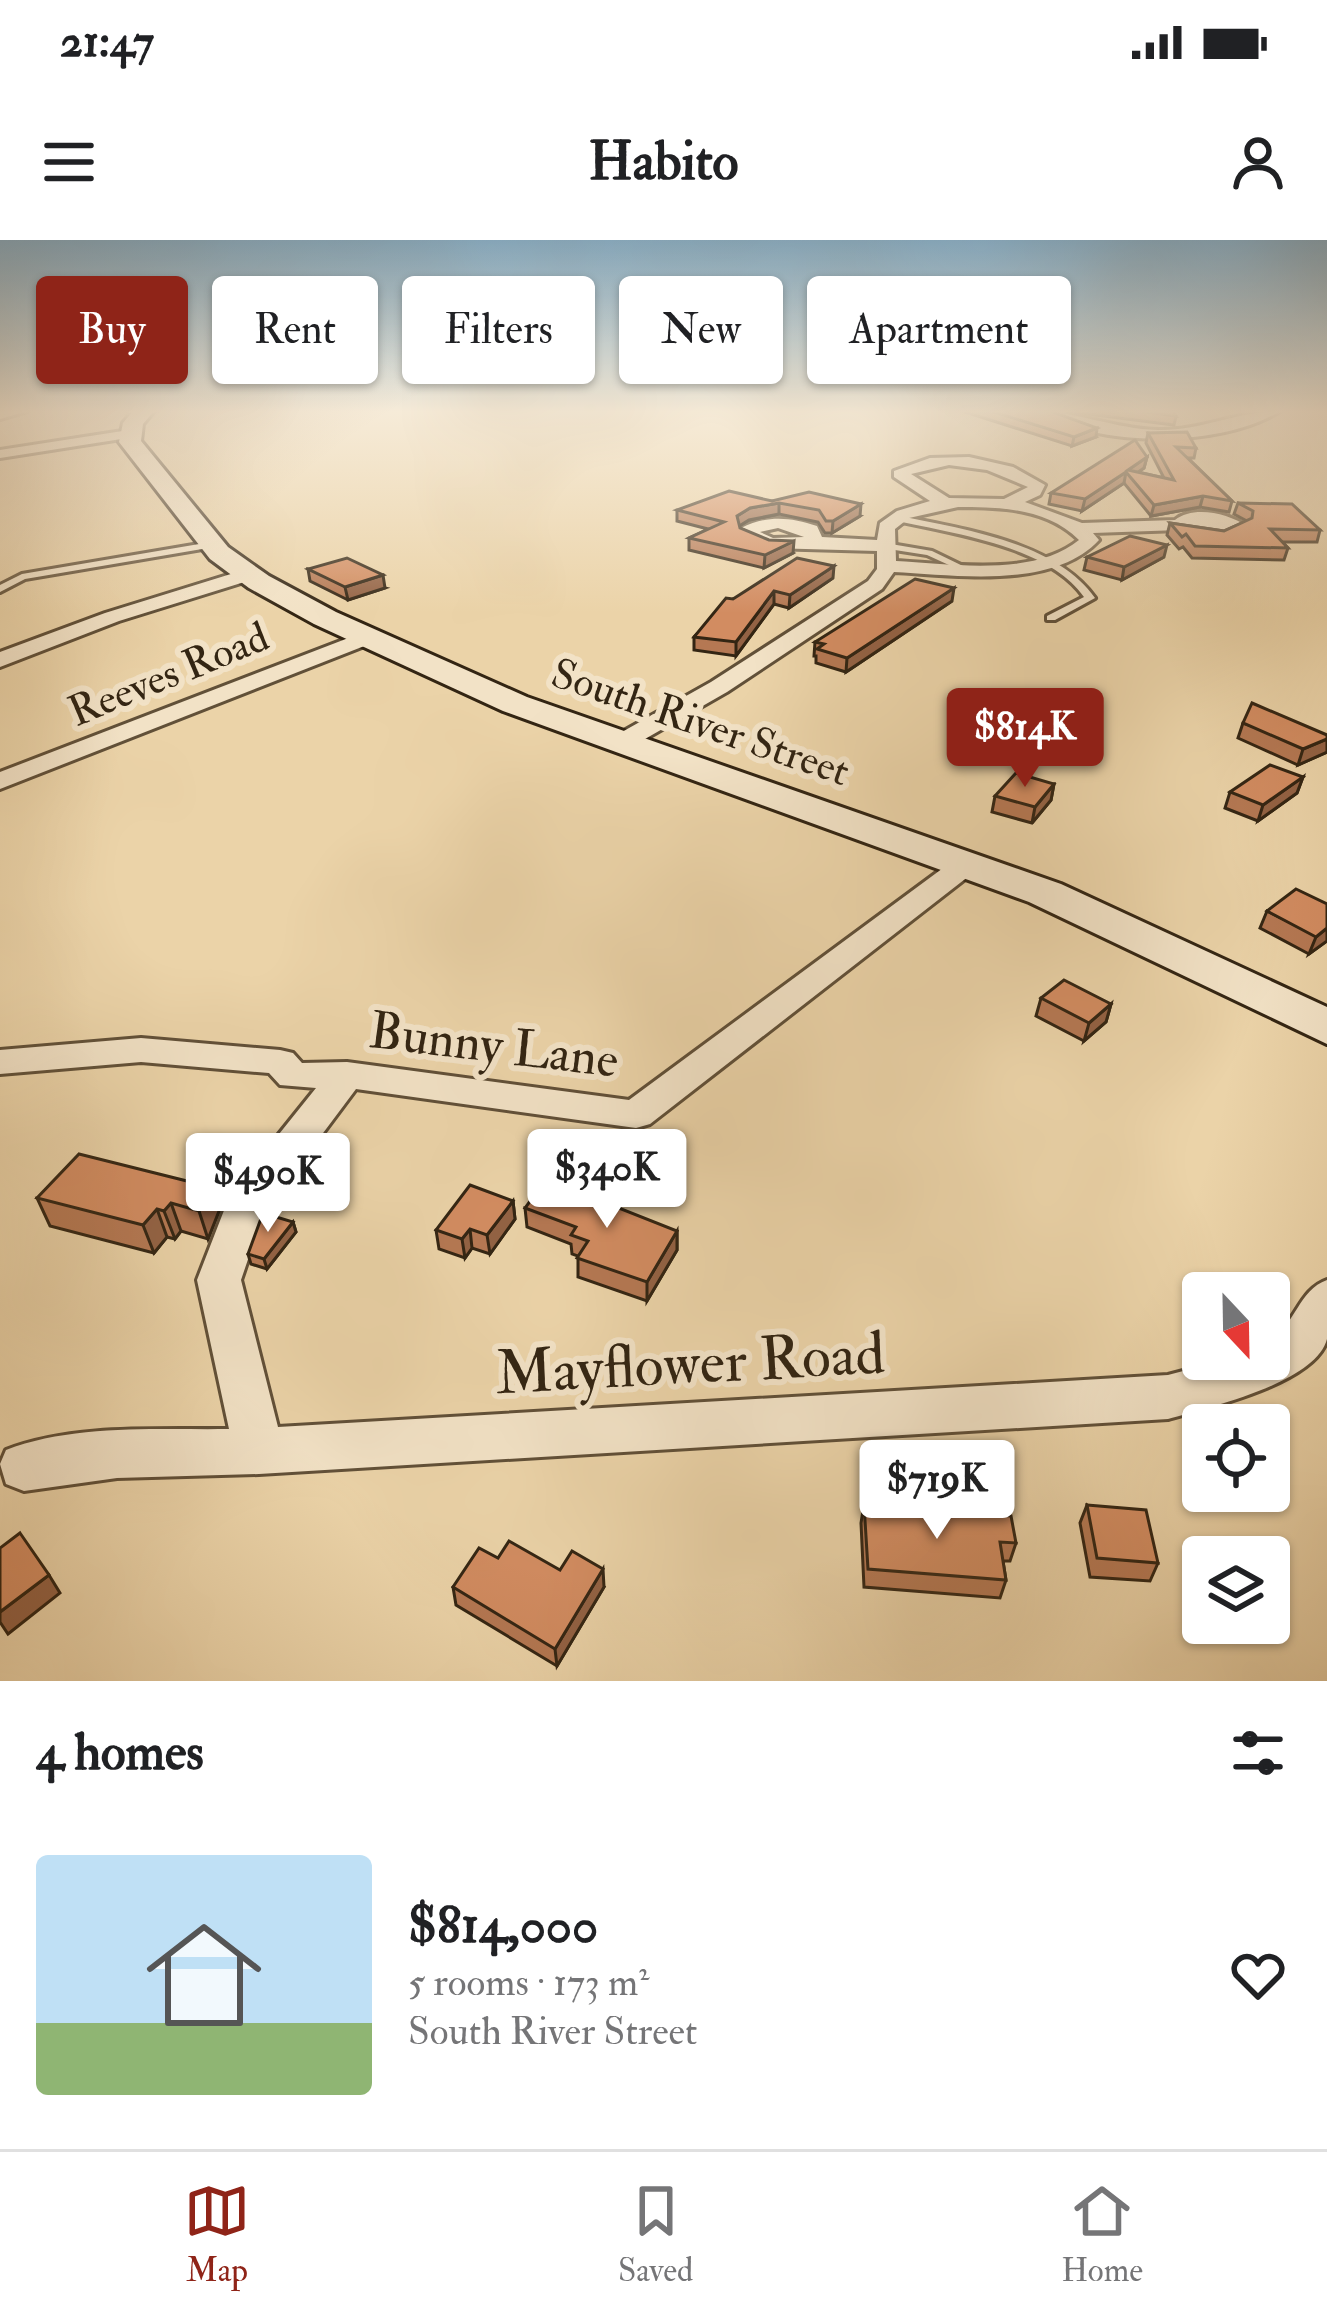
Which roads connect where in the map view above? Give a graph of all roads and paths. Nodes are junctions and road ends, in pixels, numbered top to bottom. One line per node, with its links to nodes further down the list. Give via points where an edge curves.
1 (162, 478): 10 (street, South River Street)
2 (907, 478): 4 (street)
3 (1023, 478): 5 (street, via 1037,485 1034,492)
4 (945, 503): 5 (street); 6 (street)
5 (1006, 504): 8 (street)
6 (896, 518): 11 (street, via 886,527); 12 (lane)
7 (1180, 525): 8 (street)
8 (1080, 528): 12 (street, via 1089,545)
9 (815, 542): 11 (street)
10 (211, 544): 13 (street, South River Street); 14 (lane)
11 (886, 556): 12 (street, via 962,568); 18 (street, via 875,585 856,599)
12 (1044, 561): 15 (lane, via 1090,593)
13 (248, 575): 16 (street, South River Street); 17 (street)
14 (0, 585)
15 (1051, 618)
16 (364, 638): 18 (street, South River Street); 19 (street, Reeves Road)
17 (2, 662)
18 (622, 742): 20 (street, South River Street)
19 (0, 781)
20 (968, 863): 21 (street, South River Street); 23 (street, Bunny Lane, via 636,1114)
21 (1327, 1027)
22 (0, 1062): 23 (street, Bunny Lane, via 141,1050 280,1062 293,1076)
23 (347, 1076): 25 (street, via 245,1206 219,1280)
24 (1327, 1299): 25 (street, Mayflower Road, via 1298,1347 1236,1378 1168,1397)
25 (259, 1451): 26 (street, Mayflower Road)
26 (24, 1467)

